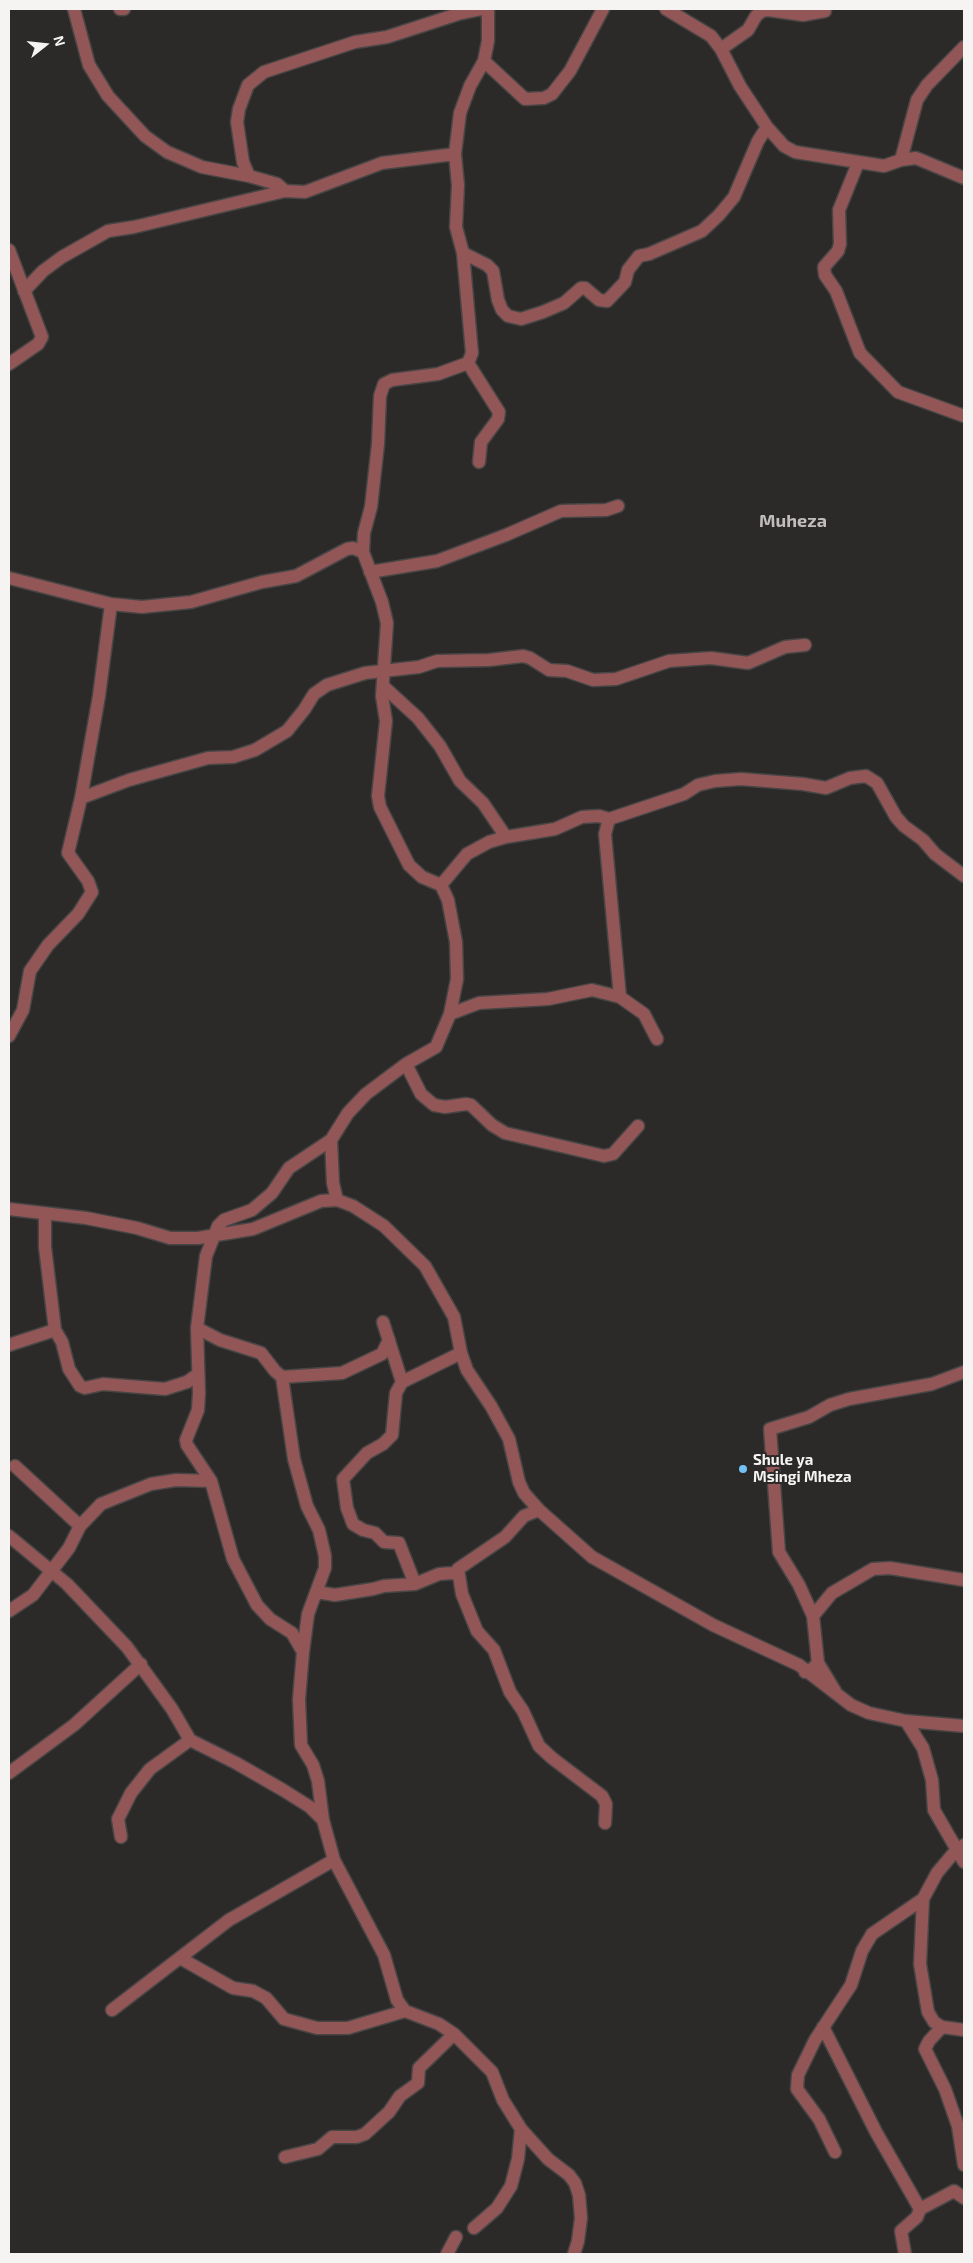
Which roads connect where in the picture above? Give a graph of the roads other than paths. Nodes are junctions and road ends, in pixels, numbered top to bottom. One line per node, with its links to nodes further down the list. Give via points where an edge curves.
1 (74, 9): 16 (street, via 89,66 108,96 146,136 167,152 202,167)
2 (120, 9): 3 (street)
3 (124, 9)
4 (482, 9): 16 (street, via 387,37 355,42 264,72 248,85 239,108 237,122 243,162)
5 (488, 9): 11 (street)
6 (603, 9): 11 (street, via 570,71 552,94 544,98 525,99)
7 (666, 9): 10 (street, via 702,29)
8 (825, 11): 10 (street, via 802,15 762,11 748,30)
9 (964, 46): 14 (street, via 927,85 918,100)
10 (721, 49): 12 (street)
11 (484, 61): 13 (street, via 460,112)
12 (767, 127): 15 (street, via 784,146 796,152); 20 (street, via 734,197 719,215 702,231 639,256 628,270 625,282 607,301 599,300 581,288 564,303 543,312 522,319 508,316 498,300 493,271)
13 (455, 154): 18 (street, via 382,163 305,192); 20 (street, via 458,185 456,227)
14 (901, 160): 15 (street, via 884,166); 17 (street, via 916,158)
15 (858, 163): 24 (street, via 839,210 838,251 824,267 825,275 836,291 860,353 898,392)
16 (249, 176): 18 (street, via 277,184)
17 (964, 178)
18 (285, 191): 21 (street, via 108,231 62,257)
19 (9, 250): 21 (street)
20 (463, 253): 22 (street, via 472,353)
21 (24, 291): 23 (street, via 42,337 38,344)
22 (468, 363): 25 (street, via 499,412 498,419 481,442); 27 (street, via 438,374 384,384)
23 (9, 364)
24 (964, 416)
25 (479, 462)
26 (618, 506): 28 (street, via 606,510 561,511 438,561)
27 (363, 552): 28 (street); 30 (street, via 347,549 296,576 191,602 142,607)
28 (370, 572): 32 (street, via 387,623)
29 (9, 578): 30 (street)
30 (111, 604): 34 (street)
31 (804, 645): 32 (street, via 785,647 748,662 711,658 668,661 616,679 593,680 573,672 549,670 524,656 437,661 419,667)
32 (384, 671): 33 (street); 34 (street, via 348,677 327,685 314,694 287,731 255,750 233,757 208,758 129,780)
33 (383, 686): 36 (street, via 418,718 440,746 460,781 482,803); 38 (street, via 386,721 378,796 380,807 409,865 422,877)
34 (81, 798): 41 (street, via 68,853 92,892 78,914 48,945 30,971 23,1010)
35 (609, 818): 36 (street, via 582,817 555,829); 37 (street, via 715,781 741,779 826,788 850,778 866,776 877,783 904,826); 39 (street, via 605,834)
36 (506, 837): 38 (street, via 468,854)
37 (964, 876)
38 (441, 885): 40 (street, via 453,915 456,942 457,978)
39 (620, 997): 40 (street, via 592,990 548,999 479,1003); 42 (street, via 644,1014)
40 (450, 1014): 43 (street, via 436,1048)
41 (9, 1036)
42 (657, 1039)
43 (406, 1064): 44 (street, via 420,1094 434,1105 472,1105 505,1133 604,1156 612,1154); 45 (street, via 366,1094)
44 (638, 1126)
45 (331, 1140): 46 (street); 49 (street, via 289,1168 272,1193 252,1210 224,1220)
46 (337, 1200): 49 (street, via 309,1204 253,1229); 55 (street, via 384,1226 425,1266 454,1317)
47 (9, 1209): 48 (street)
48 (46, 1214): 49 (street, via 86,1218 170,1238); 52 (street, via 45,1247)
49 (215, 1234): 51 (street, via 206,1256)
50 (383, 1322): 53 (street)
51 (197, 1328): 57 (street); 58 (street, via 220,1340 261,1353)
52 (56, 1330): 54 (street); 57 (street, via 69,1369 76,1382 85,1388 102,1384 165,1389)
53 (389, 1340): 58 (street, via 382,1354 342,1373); 59 (street)
54 (9, 1346)
55 (461, 1353): 59 (street); 62 (street, via 467,1370 509,1439 524,1493)
56 (964, 1372): 71 (street, via 932,1384 849,1399 809,1417 770,1429 778,1552 799,1584)
57 (197, 1375): 61 (street, via 198,1410 186,1440)
58 (282, 1376): 69 (street, via 294,1459 325,1556 325,1568)
59 (402, 1382): 68 (street, via 396,1393 392,1435 367,1453 345,1476 343,1488 353,1524 376,1533 384,1542 399,1542)
60 (15, 1466): 63 (street)
61 (211, 1481): 63 (street, via 176,1480 151,1484 101,1504); 72 (street, via 234,1559 257,1605 270,1619)
62 (539, 1510): 66 (street, via 524,1516 505,1537 462,1564); 77 (street, via 592,1557 713,1625 799,1665)
63 (80, 1526): 65 (street)
64 (9, 1536): 65 (street)
65 (51, 1572): 70 (street, via 33,1595); 76 (street, via 74,1591)
66 (458, 1575): 68 (street, via 438,1574); 84 (street, via 477,1631 494,1650 510,1692 523,1711 538,1746 602,1796 606,1804)
67 (964, 1580): 71 (street, via 890,1568 873,1569 832,1593)
68 (415, 1584): 69 (street, via 335,1595)
69 (316, 1592): 73 (street, via 308,1614)
70 (9, 1611)
71 (813, 1616): 75 (street)
72 (292, 1633): 73 (street); 74 (street)
73 (306, 1635): 74 (street)
74 (303, 1652): 83 (street, via 299,1699 301,1745 318,1781)
75 (818, 1663): 77 (street); 78 (street)
76 (141, 1664): 81 (street); 82 (street, via 74,1725)
77 (805, 1672): 78 (street)
78 (838, 1697): 79 (street, via 868,1713)
79 (906, 1721): 80 (street); 86 (street, via 923,1748 932,1780 934,1810)
80 (964, 1726)
81 (190, 1740): 83 (street, via 283,1790 310,1807); 85 (street, via 150,1769 131,1793 118,1819)
82 (9, 1773)
83 (323, 1820): 87 (street)
84 (605, 1823)
85 (120, 1837)
86 (962, 1852): 88 (street, via 937,1873)
87 (334, 1860): 89 (street, via 229,1920); 91 (street, via 384,1955 397,2000)
88 (922, 1900): 92 (street, via 872,1934 862,1951 852,1985); 93 (street, via 920,1964 928,2012)
89 (180, 1958): 90 (street); 91 (street, via 233,1988 266,1998 284,2020 317,2028 348,2028)
90 (112, 2010)
91 (405, 2011): 95 (street, via 439,2024)
92 (823, 2027): 97 (street, via 798,2075 797,2089 819,2119); 101 (street, via 876,2132)
93 (942, 2027): 94 (street); 99 (street, via 925,2049 945,2089 958,2126)
94 (964, 2030)
95 (454, 2034): 96 (street, via 492,2072); 98 (street, via 419,2068 418,2083 400,2096 389,2112 365,2134 332,2137 318,2149)
96 (521, 2129): 102 (street, via 511,2186 497,2208); 105 (street, via 575,2183 581,2218)
97 (835, 2152)
98 (285, 2157)
99 (964, 2165)
100 (964, 2198): 101 (street, via 954,2191)
101 (920, 2209): 106 (street, via 917,2217 901,2231)
102 (474, 2228)
103 (456, 2238): 104 (street)
104 (447, 2254)
105 (574, 2254)
106 (905, 2254)

